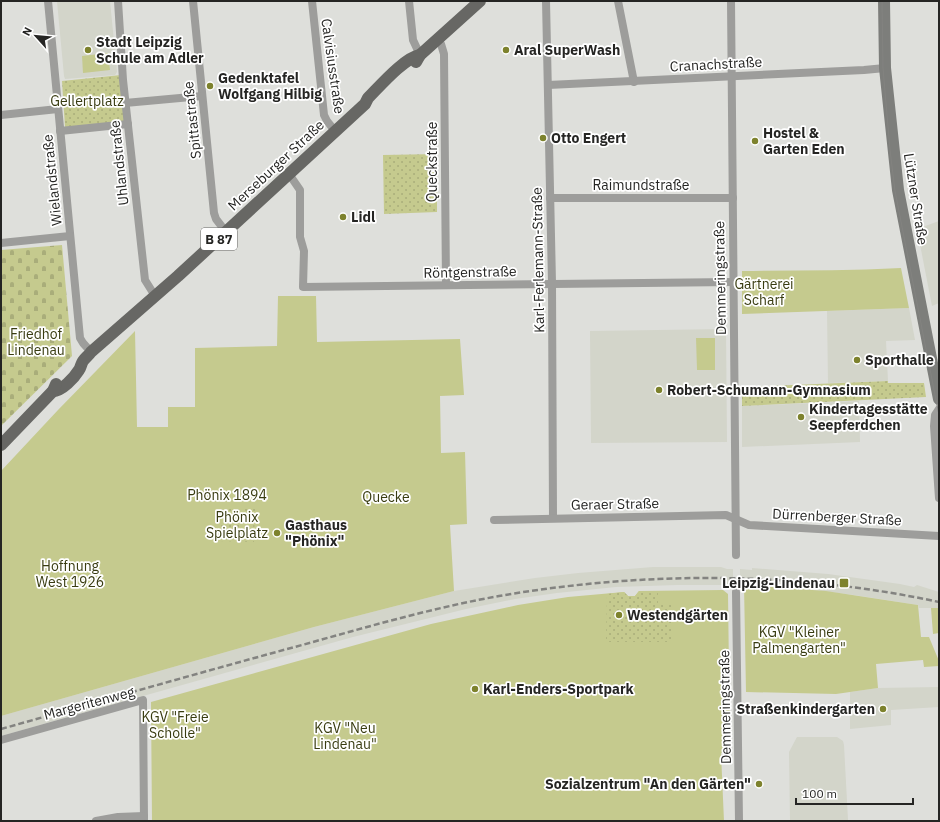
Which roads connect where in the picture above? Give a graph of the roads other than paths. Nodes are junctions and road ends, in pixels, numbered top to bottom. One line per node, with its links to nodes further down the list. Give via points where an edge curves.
1 (48, 1): 19 (street, Wielandstraße)
2 (118, 1): 18 (street, Uhlandstraße)
3 (193, 1): 17 (street, Spittastraße)
4 (312, 1): 23 (street, Calvisiusstraße, via 324,116)
5 (409, 1): 12 (street, via 413,40)
6 (480, 1): 11 (main road, Merseburger Straße / B 87)
7 (546, 1): 16 (street, Karl-Ferlemann-Straße)
8 (618, 1): 15 (street)
9 (731, 1): 14 (street, Demmeringstraße)
10 (884, 1): 13 (main road, Lützner Straße)
11 (437, 40): 12 (main road, Merseburger Straße / B 87); 32 (street, Queckstraße, via 444,54)
12 (420, 55): 23 (main road, Merseburger Straße / B 87, via 398,69)
13 (885, 68): 14 (street, Cranachstraße); 35 (main road, Lützner Straße, via 898,190)
14 (732, 76): 15 (street, Cranachstraße); 26 (street, Demmeringstraße)
15 (634, 82): 16 (street, Cranachstraße)
16 (548, 85): 25 (street, Karl-Ferlemann-Straße)
17 (202, 96): 18 (street); 27 (street, Spittastraße, via 214,213)
18 (126, 103): 21 (street, Uhlandstraße)
19 (58, 109): 20 (street); 22 (street, Wielandstraße)
20 (1, 115)
21 (128, 124): 22 (street); 33 (street, Uhlandstraße, via 145,280)
22 (60, 131): 28 (street, Wielandstraße)
23 (335, 131): 24 (main road, Merseburger Straße / B 87)
24 (289, 174): 27 (main road, Merseburger Straße / B 87); 32 (street, Röntgenstraße, via 300,190 300,237 304,250 303,287)
25 (550, 198): 26 (street, Raimundstraße); 31 (street, Karl-Ferlemann-Straße)
26 (733, 198): 30 (street, Demmeringstraße)
27 (226, 232): 33 (main road, Merseburger Straße / B 87)
28 (70, 236): 29 (street); 34 (street, Wielandstraße, via 80,338)
29 (1, 243)
30 (733, 282): 31 (street, Röntgenstraße); 40 (street, Demmeringstraße)
31 (552, 283): 32 (street, Röntgenstraße); 39 (street, Karl-Ferlemann-Straße)
32 (446, 285)
33 (155, 296): 34 (main road, Merseburger Straße / B 87)
34 (91, 352): 37 (main road, Merseburger Straße / B 87, via 77,374 53,392)
35 (939, 399)
36 (939, 409): 38 (street, via 934,426)
37 (1, 445)
38 (939, 498)
39 (553, 518): 40 (street, Geraer Straße, via 726,515); 41 (street, Geraer Straße)
40 (735, 519): 42 (street, Dürrenberger Straße, via 749,525); 43 (street, Demmeringstraße)
41 (494, 520)
42 (939, 536)
43 (736, 554)
44 (736, 592): 48 (street, Demmeringstraße)
45 (1, 740): 46 (street, Margeritenweg, via 143,700)
46 (144, 818): 47 (street, Margeritenweg, via 118,817)
47 (96, 821)
48 (740, 821)

